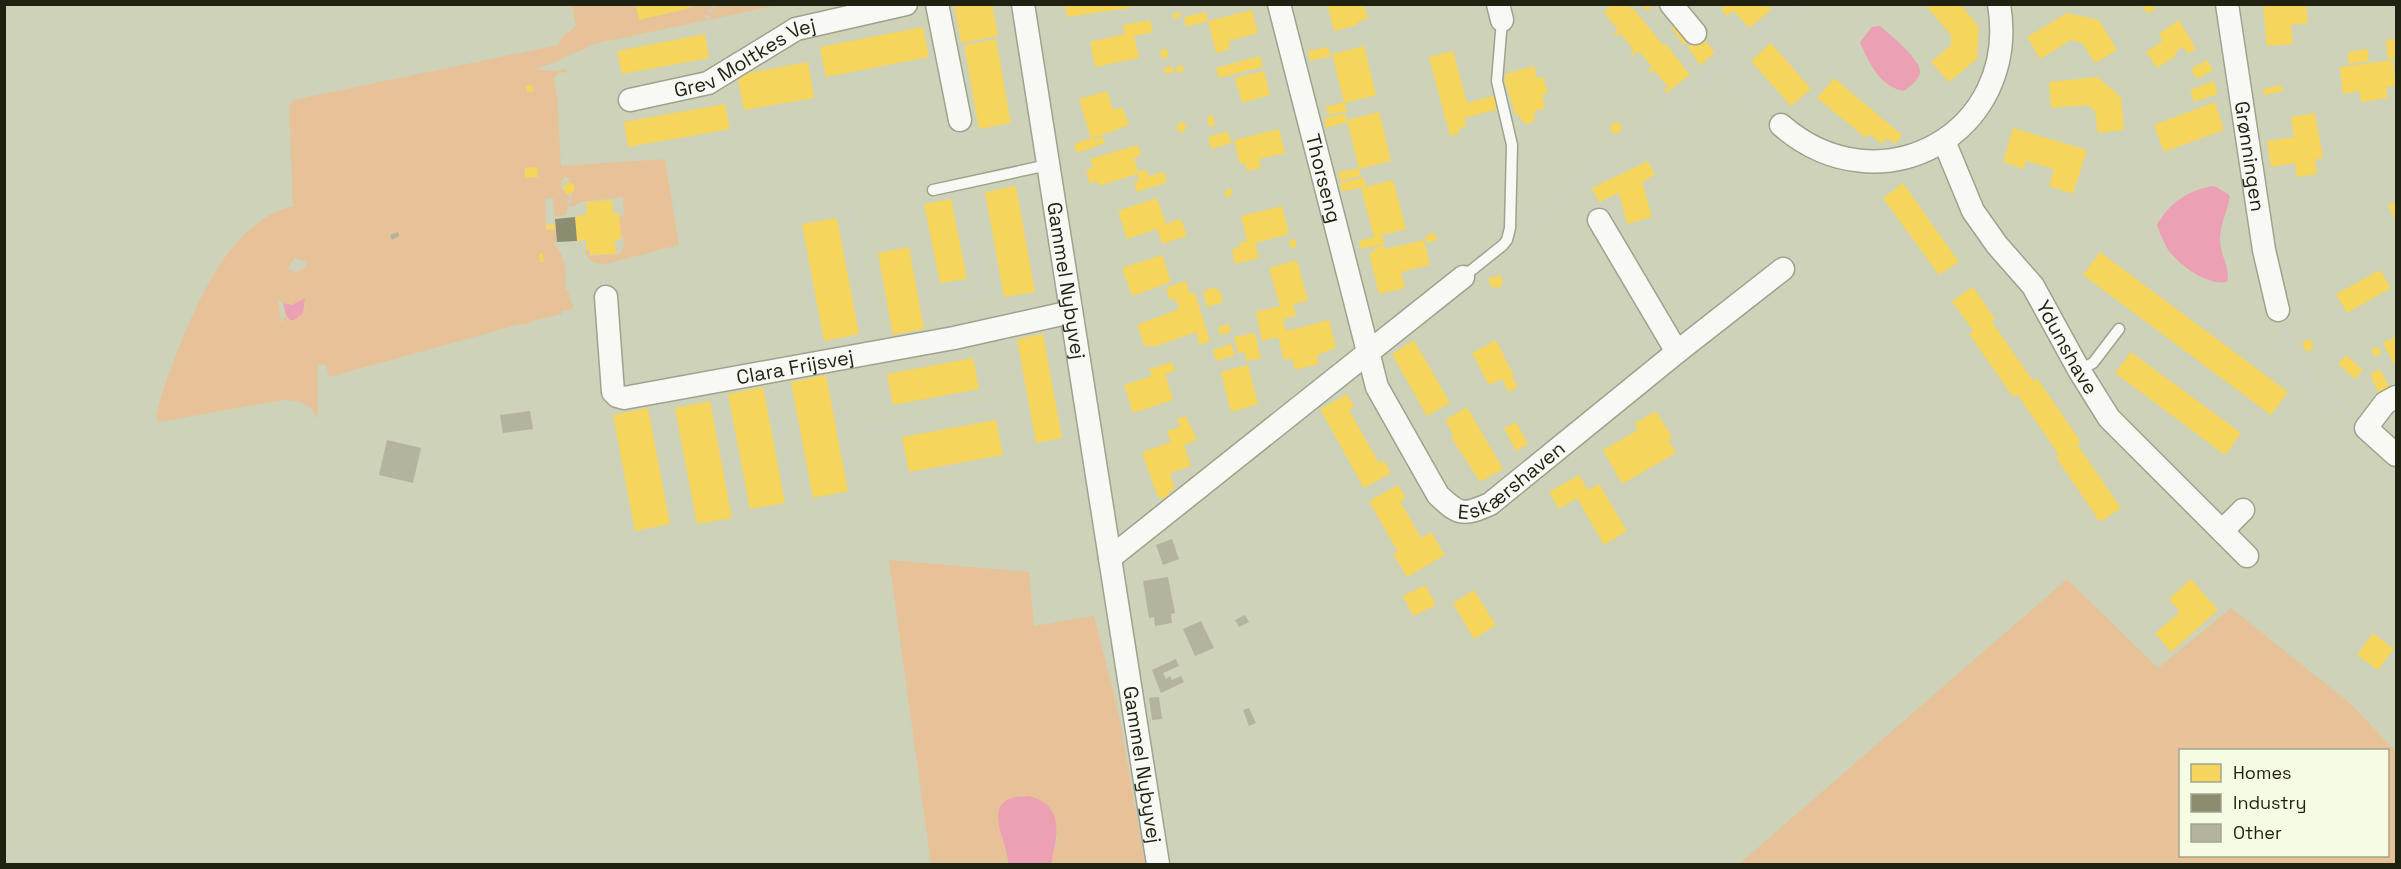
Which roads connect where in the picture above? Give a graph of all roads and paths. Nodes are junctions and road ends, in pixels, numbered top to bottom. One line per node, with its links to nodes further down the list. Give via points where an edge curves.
1 (714, 4): 11 (path)
2 (937, 4): 16 (street)
3 (1023, 4): 19 (street, Gammel Nybyvej)
4 (1279, 4): 36 (street, Thorseng)
5 (1671, 4): 12 (street)
6 (1798, 4): 13 (path)
7 (1999, 4): 18 (street, via 2002,45 1989,90 1977,109)
8 (2227, 4): 31 (street, Grønningen, via 2264,250)
9 (899, 5): 15 (street, Grev Moltkes Vej, via 796,29 708,82)
10 (1500, 12): 26 (lane, via 1497,81 1512,145)
11 (707, 18)
12 (1702, 36): 13 (path)
13 (1727, 62): 14 (path)
14 (1722, 66): 17 (path, via 1752,94 1767,124); 26 (path, via 1622,151)
15 (630, 100)
16 (960, 120)
17 (1781, 125): 18 (street, via 1815,149 1858,161 1903,159)
18 (1944, 141): 37 (street, Ydunshave, via 1973,211 2033,286)
19 (1048, 165): 20 (lane); 32 (street, Gammel Nybyvej)
20 (961, 184): 21 (lane); 30 (path, via 982,292)
21 (933, 190)
22 (569, 200): 23 (path)
23 (570, 210)
24 (849, 210): 34 (path)
25 (1599, 220): 35 (street)
26 (1509, 236): 28 (lane)
27 (1783, 269): 35 (street, Eskærshaven)
28 (1463, 277): 36 (street)
29 (606, 297): 39 (street, Clara Frijsvej, via 613,392 624,398)
30 (953, 297)
31 (2278, 310): 42 (path, via 2291,351 2307,380)
32 (1071, 312): 34 (street, Clara Frijsvej); 50 (street, Gammel Nybyvej)
33 (2119, 329): 37 (lane, via 2093,363)
34 (877, 352): 38 (street, Clara Frijsvej)
35 (1677, 352): 36 (street, Eskærshaven, via 1490,504 1470,513 1452,509 1438,495 1377,387)
36 (1370, 353): 50 (street)
37 (2079, 370): 48 (street, Ydunshave, via 2109,418)
38 (769, 373): 39 (street, Clara Frijsvej); 45 (path)
39 (656, 392): 47 (path)
40 (2397, 397): 42 (street, via 2385,403)
41 (1006, 404): 43 (path)
42 (2366, 428): 44 (street)
43 (871, 431)
44 (2397, 455)
45 (794, 503)
46 (2243, 510): 48 (street)
47 (682, 526)
48 (2222, 531): 49 (street, Ydunshave)
49 (2247, 556)
50 (1110, 558): 51 (street, Gammel Nybyvej)
51 (1158, 864)

